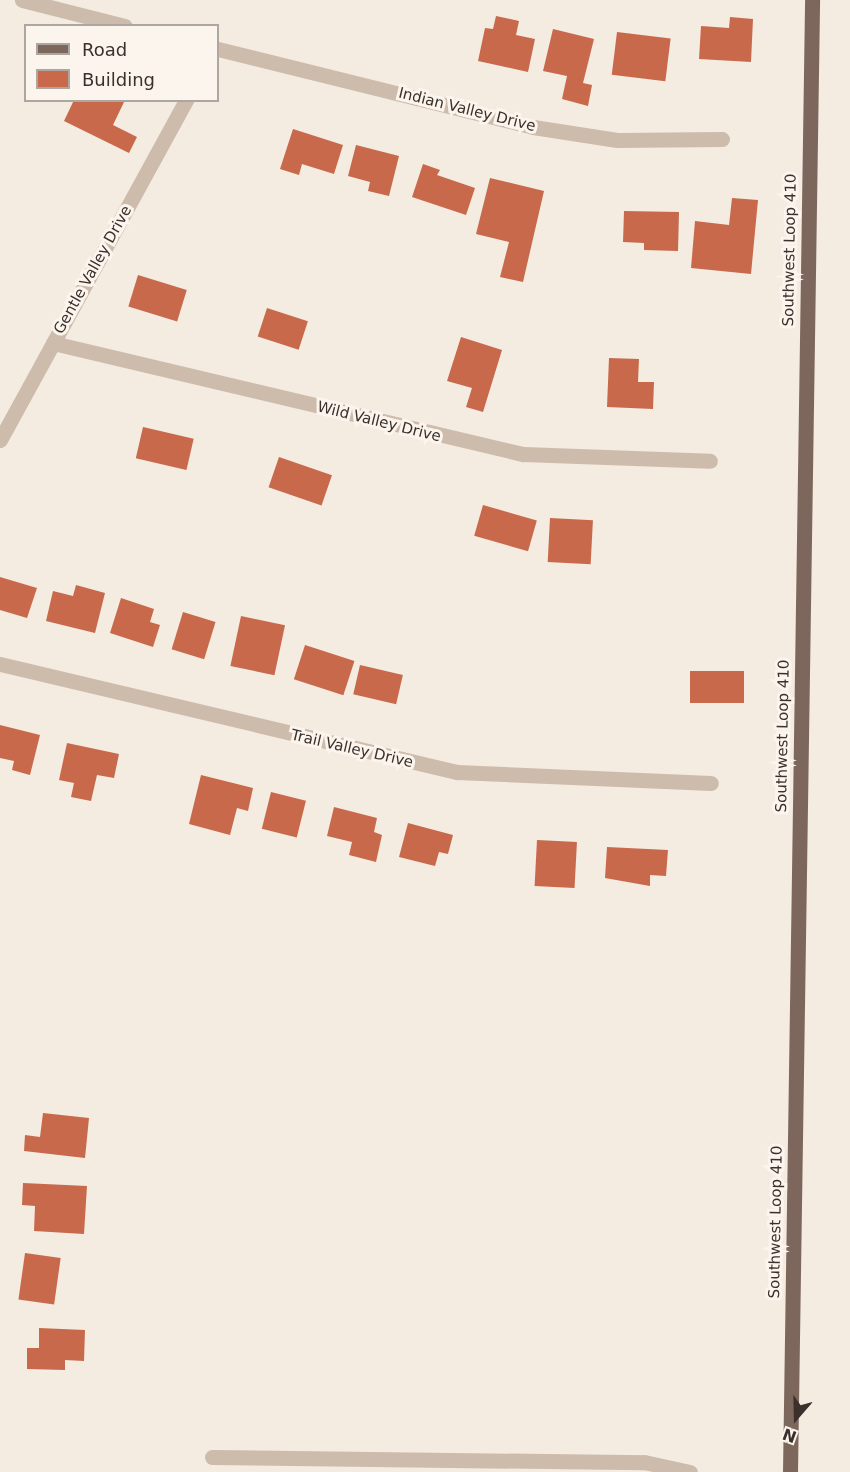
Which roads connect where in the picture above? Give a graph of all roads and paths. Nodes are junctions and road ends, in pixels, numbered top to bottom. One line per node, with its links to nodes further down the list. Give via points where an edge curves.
1 (22, 0): 3 (street)
2 (812, 0): 18 (main road, Southwest Loop 410)
3 (117, 24)
4 (219, 48): 6 (street, Indian Valley Drive, via 533,127 617,140)
5 (185, 102): 7 (street, Gentle Valley Drive)
6 (722, 139)
7 (53, 343): 8 (street, Gentle Valley Drive); 9 (street, Wild Valley Drive, via 523,454)
8 (0, 440)
9 (710, 461)
10 (0, 664): 11 (street, Trail Valley Drive, via 457,772)
11 (711, 783)
12 (212, 1457): 13 (street)
13 (350, 1465): 14 (street)
14 (423, 1466): 15 (street)
15 (489, 1466): 16 (street)
16 (559, 1467): 17 (street, via 644,1462)
17 (690, 1472)
18 (790, 1472)

